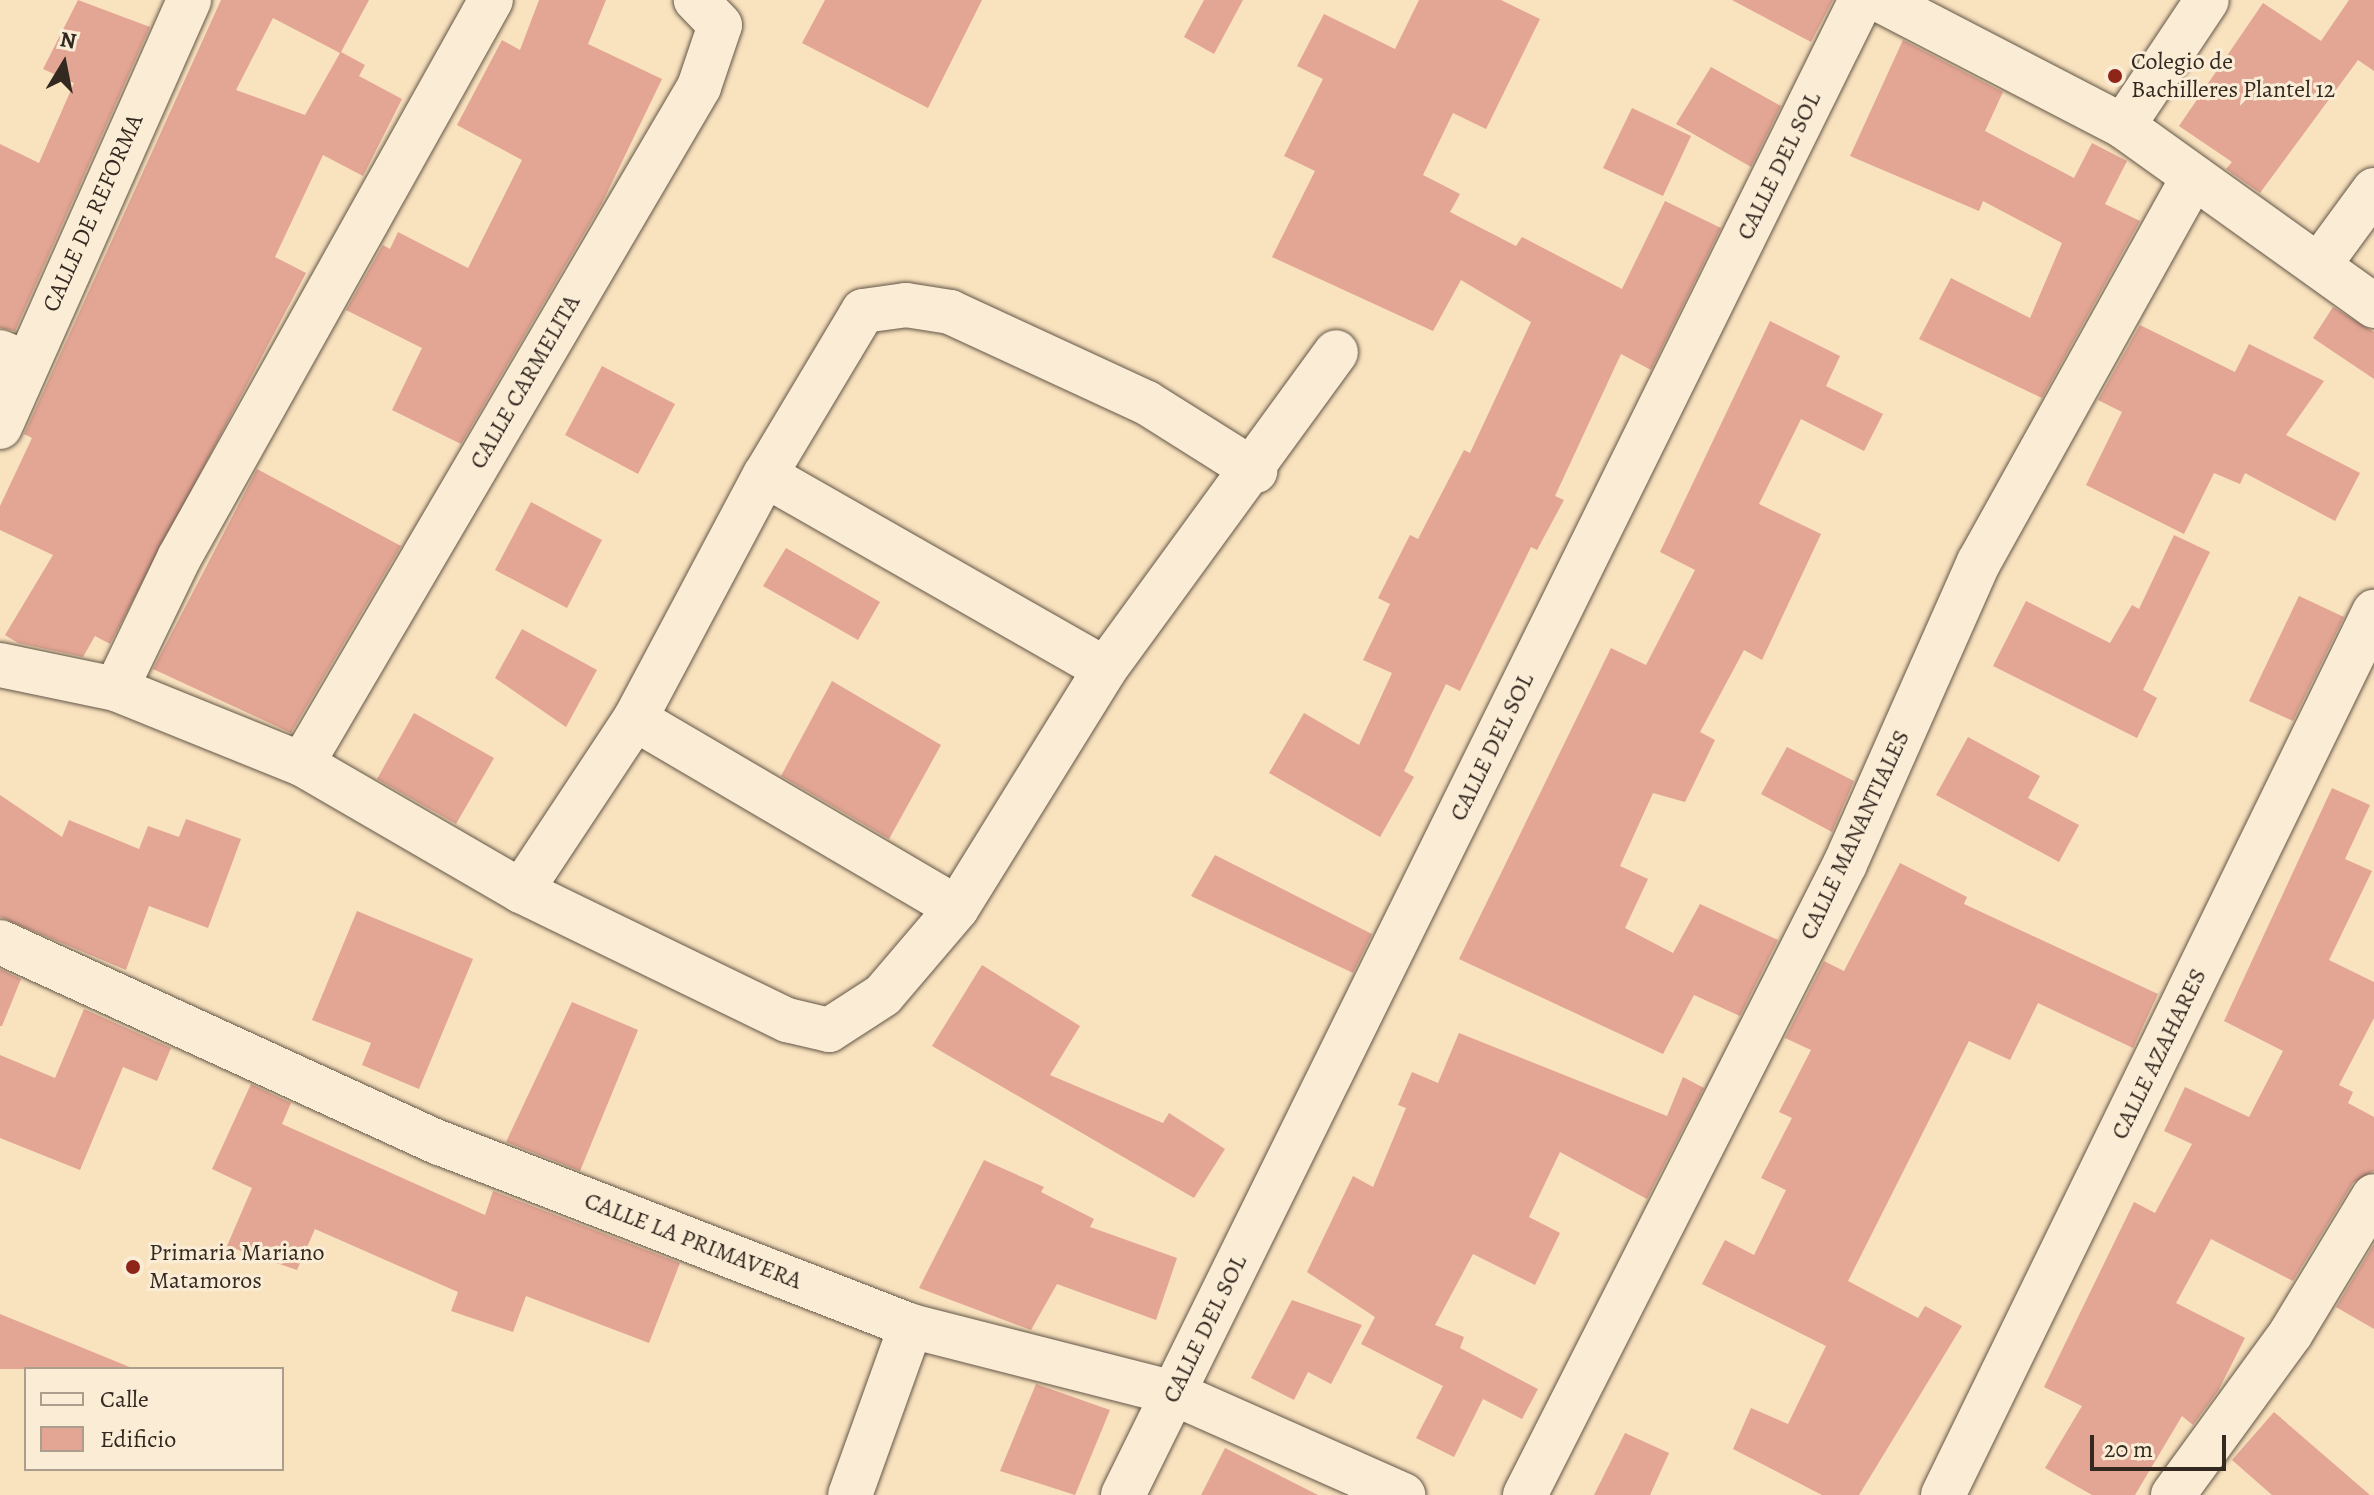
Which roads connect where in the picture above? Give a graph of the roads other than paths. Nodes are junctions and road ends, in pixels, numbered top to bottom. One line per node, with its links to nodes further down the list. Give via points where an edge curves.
1 (188, 0): 13 (street, CALLE DE REFORMA)
2 (491, 0): 20 (street, via 179,558)
3 (696, 0): 22 (street, CALLE CARMELITA, via 720,25 699,87)
4 (1861, 0): 28 (street, CALLE DEL SOL)
5 (1880, 0): 7 (street)
6 (2207, 0): 7 (street)
7 (2123, 126): 8 (street)
8 (2192, 180): 10 (street); 32 (street, CALLE MANANTIALES, via 1979,562 1845,864)
9 (2374, 190): 10 (street)
10 (2319, 265): 11 (street)
11 (2374, 306)
12 (1336, 352): 15 (street)
13 (13, 357): 14 (street, CALLE DE REFORMA)
14 (0, 427)
15 (1255, 471): 16 (street, via 1147,403 950,312 906,305 863,311); 19 (street)
16 (765, 475): 19 (street); 21 (street)
17 (2374, 612): 33 (street, CALLE AZAHARES)
18 (0, 665): 20 (street)
19 (1105, 669): 24 (street)
20 (116, 689): 22 (street)
21 (635, 719): 23 (street); 24 (street)
22 (302, 764): 23 (street)
23 (521, 891): 24 (street, via 787,1020 829,1030 883,995)
24 (957, 908)
25 (0, 942): 27 (street, CALLE LA PRIMAVERA, via 440,1143)
26 (2374, 1196): 34 (street, via 2291,1333)
27 (911, 1326): 28 (street, CALLE LA PRIMAVERA); 29 (street)
28 (1173, 1393): 30 (street, CALLE DEL SOL); 31 (street, CALLE LA PRIMAVERA)
29 (850, 1495)
30 (1123, 1495)
31 (1403, 1495)
32 (1525, 1495)
33 (1943, 1495)
34 (2173, 1495)

